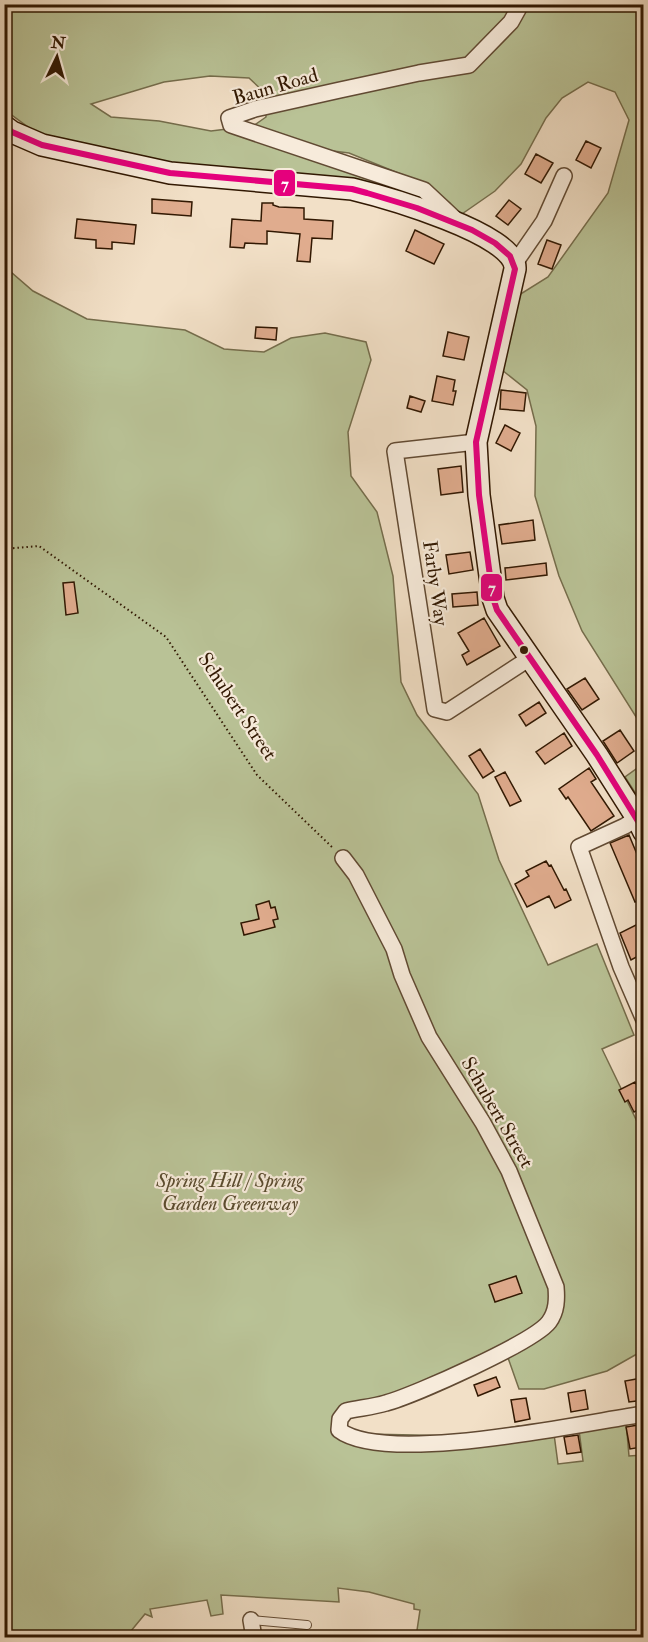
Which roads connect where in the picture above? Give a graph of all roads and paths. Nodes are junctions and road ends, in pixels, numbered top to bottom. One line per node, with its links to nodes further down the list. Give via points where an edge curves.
1 (521, 4): 4 (street, Baun Road, via 511,22 470,64 255,109 229,118 231,125 424,190)
2 (4, 126): 4 (street, via 42,144 170,173 352,189)
3 (564, 176): 5 (street, via 544,221)
4 (458, 223): 5 (street, via 475,230 509,254)
5 (515, 263): 6 (street)
6 (476, 442): 8 (street, via 493,598); 8 (street, Farby Way, via 395,451 435,709 447,712)
7 (4, 549): 10 (path, Schubert Street, via 39,546 166,637 257,775)
8 (530, 658): 9 (street)
9 (640, 825): 11 (street, via 625,826 579,847)
10 (343, 858): 12 (street, Schubert Street, via 356,875 394,949 429,1037 509,1172 556,1287 557,1300 549,1323 535,1334 463,1371 387,1403 346,1411 339,1430 348,1437 380,1444 466,1443)
11 (644, 1020)
12 (644, 1414)
13 (251, 1620): 14 (lane); 15 (street)
14 (307, 1626)
15 (254, 1638)

